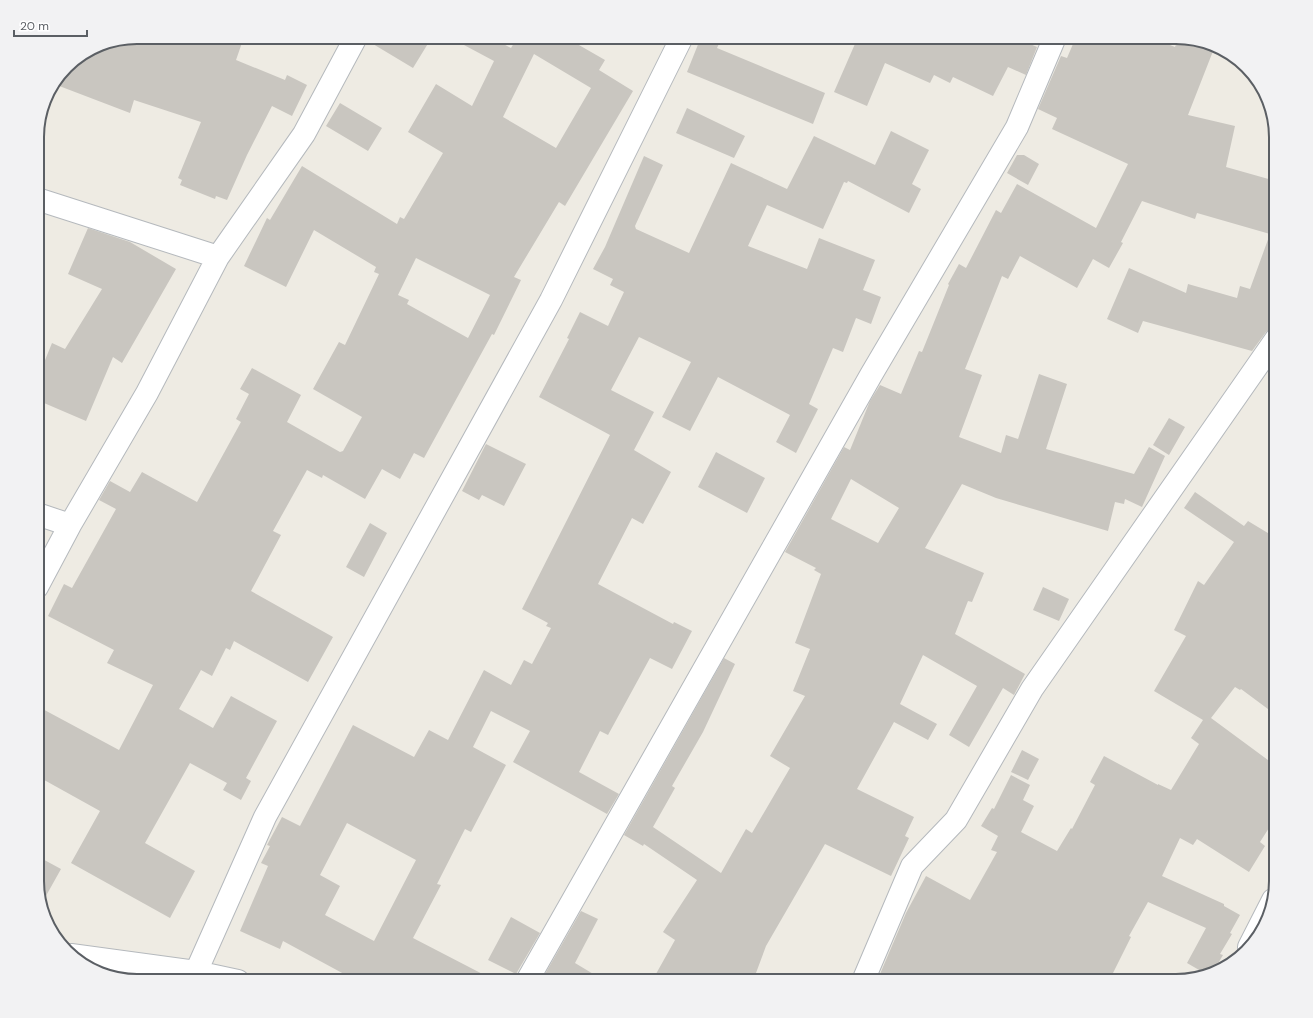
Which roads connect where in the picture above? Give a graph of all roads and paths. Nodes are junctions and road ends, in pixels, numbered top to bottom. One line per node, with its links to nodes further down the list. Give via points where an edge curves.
1 (352, 44): 5 (street, via 304,134)
2 (679, 44): 11 (street, via 551,300 265,817)
3 (1052, 44): 13 (street, via 1017,127 871,375)
4 (44, 201): 5 (street)
5 (218, 256): 8 (street, via 147,393)
6 (1269, 349): 14 (street, via 1032,688 956,820 912,866)
7 (44, 516): 8 (street)
8 (70, 525): 9 (street)
9 (44, 574)
10 (82, 956): 11 (street)
11 (196, 972): 12 (street)
12 (205, 974)
13 (531, 974)
14 (866, 974)

